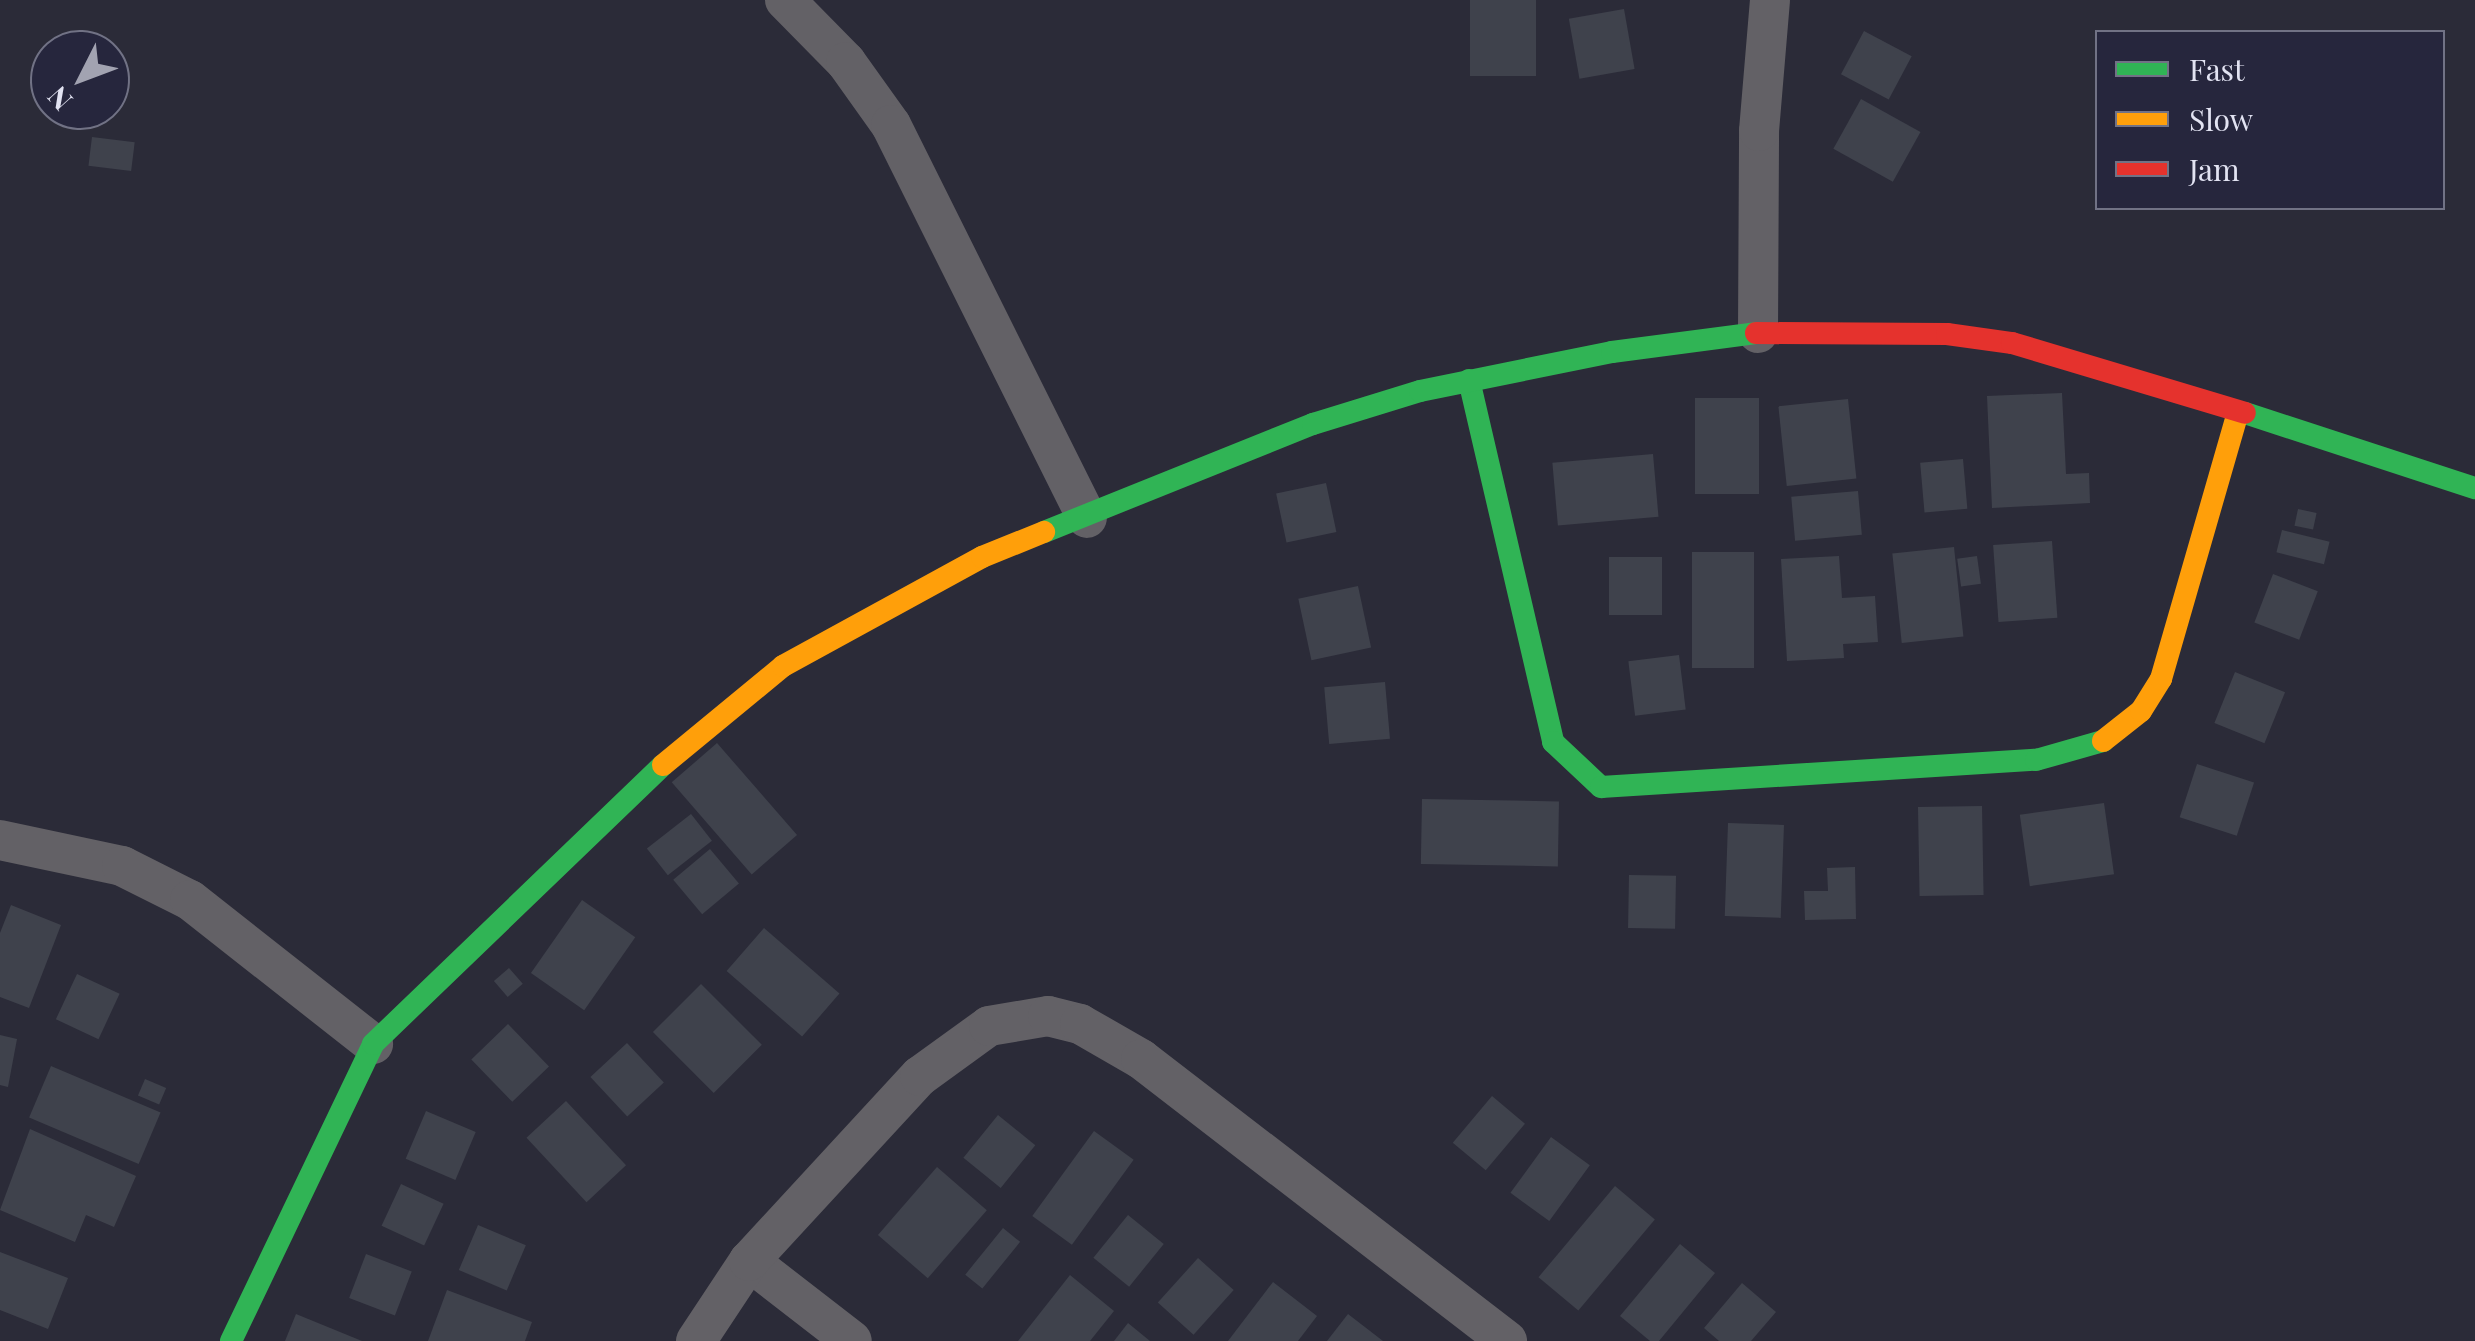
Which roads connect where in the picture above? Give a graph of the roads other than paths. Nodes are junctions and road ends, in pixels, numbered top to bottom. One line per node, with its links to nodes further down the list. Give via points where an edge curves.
1 (785, 0): 7 (street, via 846,62 891,125)
2 (1770, 0): 3 (street, via 1759,132)
3 (1758, 334): 4 (street); 5 (street, via 1947,334 2012,342)
4 (1469, 380): 5 (street, via 1547,725 1576,770 1601,788 1623,790 2036,760 2093,749 2141,711 2161,679); 7 (street, via 1313,424)
5 (2238, 412): 6 (street)
6 (2475, 488)
7 (1087, 518): 9 (street, via 982,557 784,666 609,810)
8 (0, 840): 9 (street, via 122,866 190,900)
9 (373, 1044): 11 (street)
10 (749, 1261): 12 (street); 13 (street); 14 (street, via 870,1124 952,1048 989,1026 1048,1016 1080,1024 1141,1059)
11 (231, 1341)
12 (696, 1341)
13 (852, 1341)
14 (1507, 1341)

